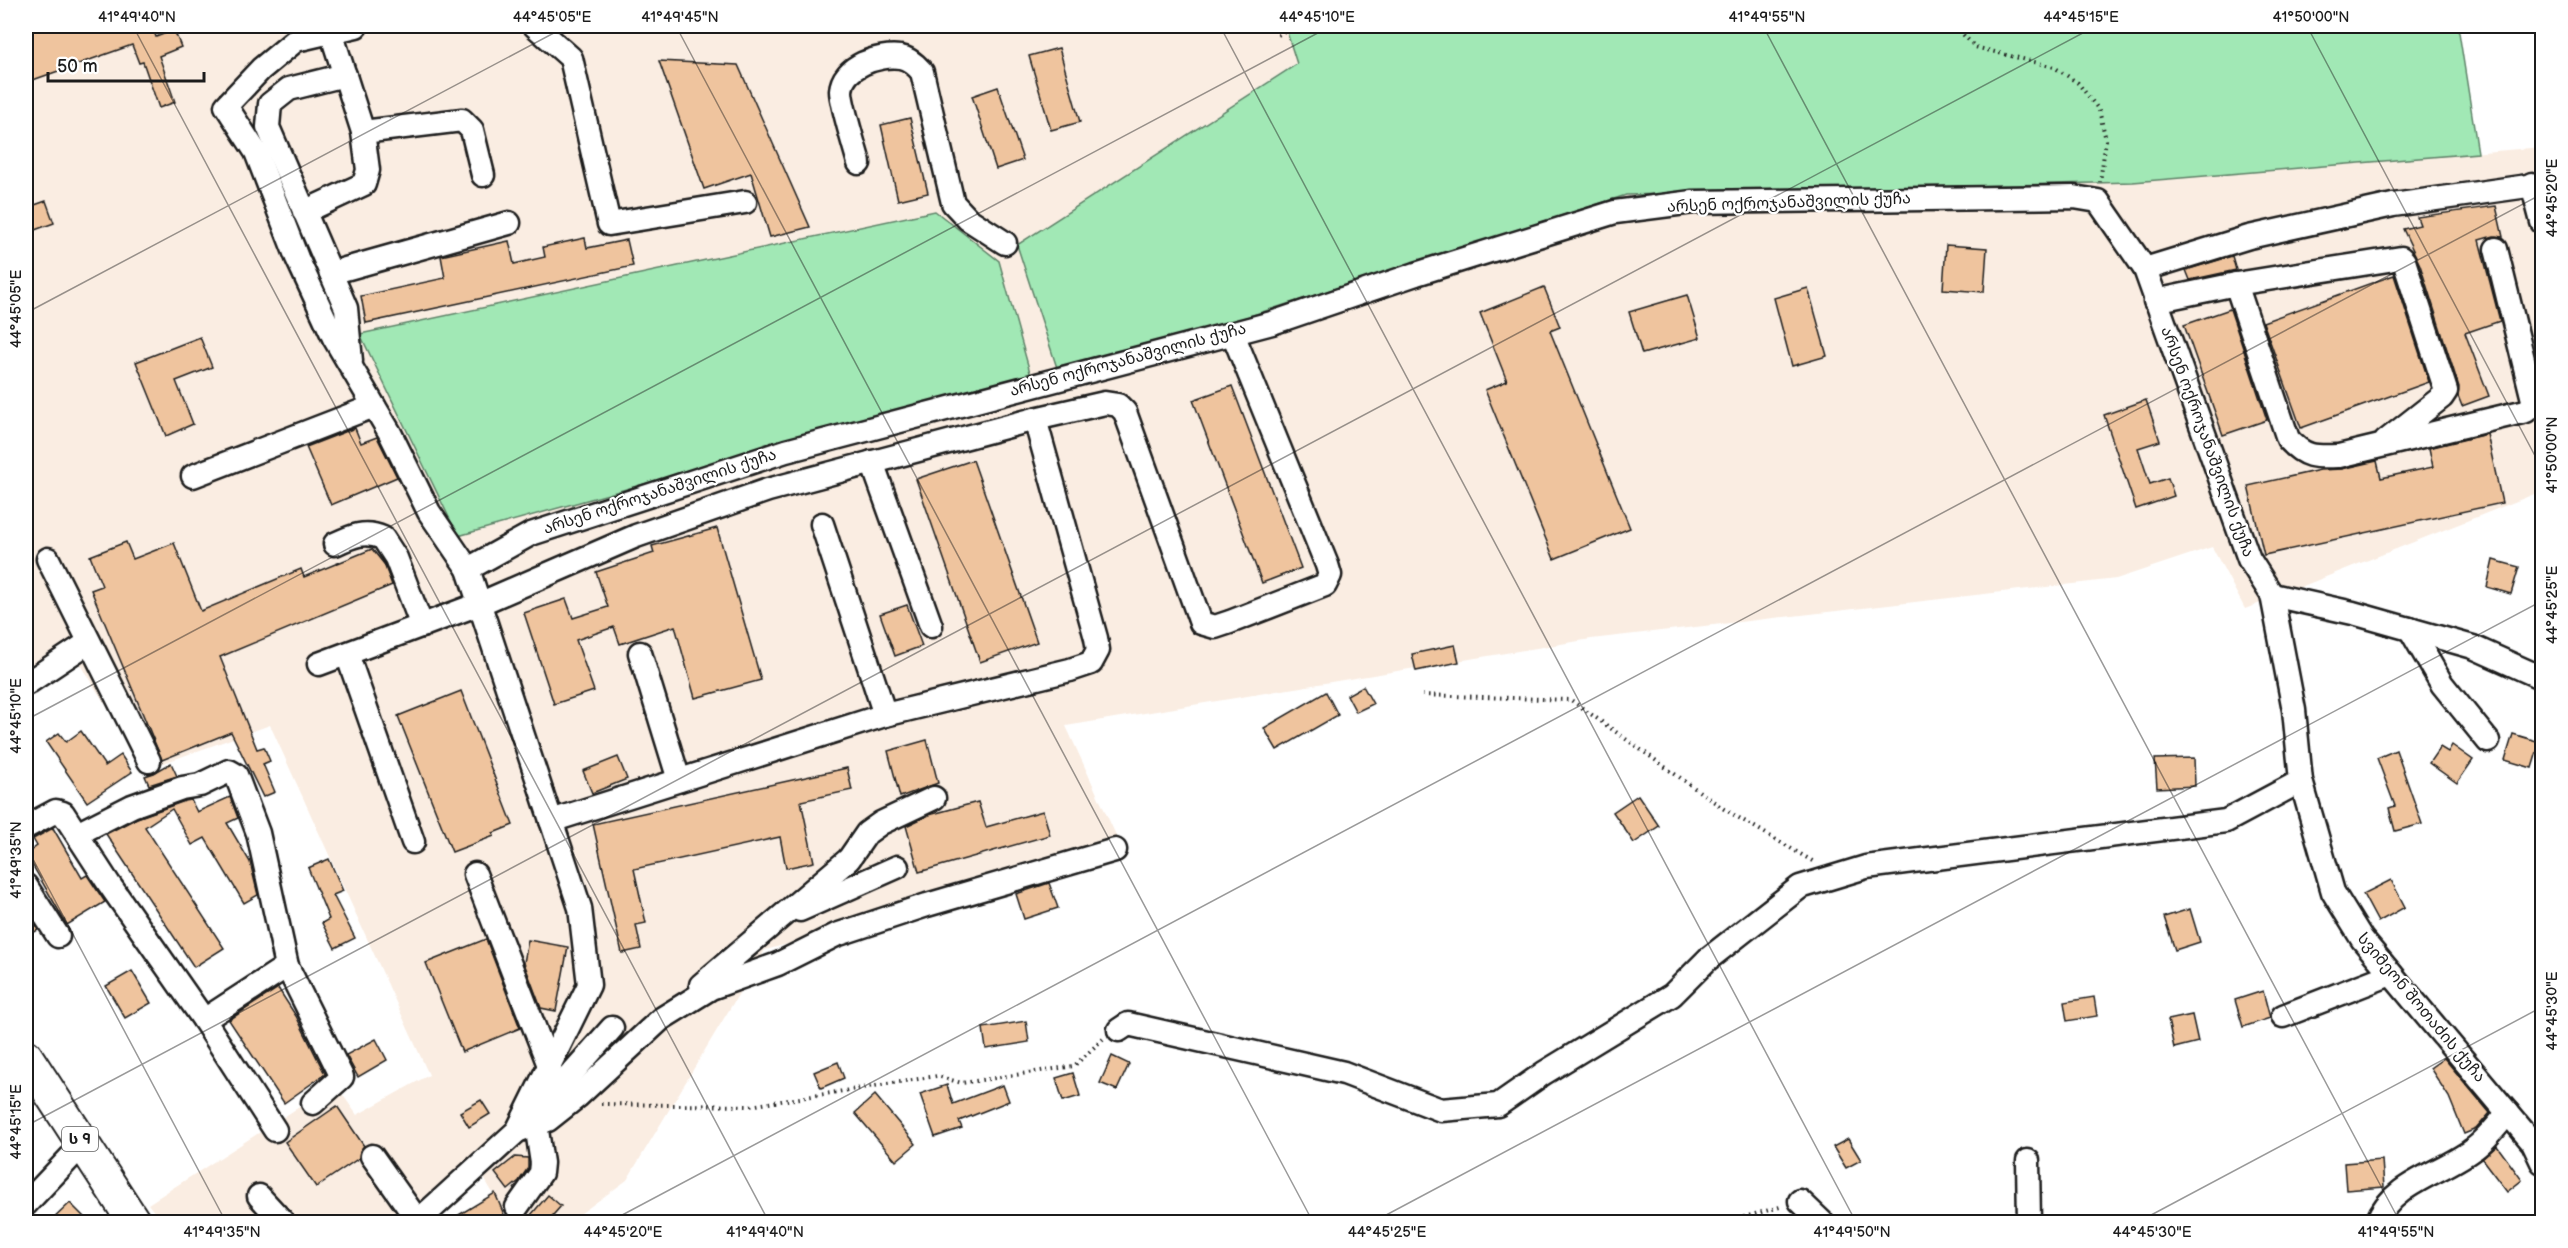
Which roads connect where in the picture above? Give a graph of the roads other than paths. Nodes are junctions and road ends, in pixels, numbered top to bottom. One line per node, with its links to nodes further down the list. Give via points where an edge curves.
1 (356, 26): 3 (street)
2 (535, 26): 9 (street, via 571,58 609,224)
3 (331, 32): 4 (street); 20 (street, via 296,40 226,106 256,152 297,258)
4 (345, 75): 5 (street); 10 (street, via 289,89 270,104 268,127)
5 (363, 132): 7 (street, via 462,120 472,130); 10 (street, via 368,170 364,184)
6 (859, 163): 13 (street, via 841,91 847,77 872,59 900,57 914,62 922,72 953,202 968,219)
7 (483, 175)
8 (2537, 184): 11 (street); 15 (street, via 2360,213 2249,237)
9 (746, 202)
10 (304, 212): 16 (street)
11 (2542, 222)
12 (509, 223): 16 (street)
13 (1005, 243)
14 (2496, 249): 23 (street, via 2534,404 2526,411)
15 (2145, 270): 18 (street, არსენ ოქროჯანაშვილის ქუჩა); 19 (street, არსენ ოქროჯანაშვილის ქუჩა, via 2098,201 2074,197 1693,202 1615,212)
16 (331, 273): 20 (street, via 346,308)
17 (2236, 284): 18 (street); 23 (street, via 2288,439 2300,452 2315,457 2339,456); 23 (street, via 2401,258 2404,261 2446,391)
18 (2155, 300): 30 (street, არსენ ოქროჯანაშვილის ქუჩა, via 2249,559)
19 (1233, 334): 22 (street, via 1327,565 1330,575 1324,585 1215,627 1201,623 1125,412 1118,405 1105,403); 29 (street, არსენ ოქროჯანაშვილის ქუჩა, via 786,451 531,534)
20 (352, 368): 21 (street)
21 (374, 406): 25 (street); 29 (street, via 429,512)
22 (1035, 419): 24 (street); 41 (street, via 1098,650 1091,663 1070,670)
23 (2380, 446)
24 (872, 462): 31 (street, via 768,490 636,536); 33 (street)
25 (193, 476)
26 (822, 524): 41 (street)
27 (335, 544): 32 (street, via 355,534 383,538 396,558)
28 (48, 559): 35 (street)
29 (468, 569): 31 (street)
30 (2272, 595): 34 (street); 45 (street, სვიმეონ შოთაძის ქუჩა, via 2294,710)
31 (479, 604): 32 (street); 47 (street)
32 (422, 626): 37 (street)
33 (931, 626)
34 (2410, 629): 39 (street, via 2474,647); 42 (street, via 2442,684)
35 (89, 642): 40 (street); 43 (street)
36 (640, 653): 44 (street)
37 (347, 654): 38 (street); 50 (street)
38 (319, 664)
39 (2542, 678)
40 (26, 684)
41 (885, 715): 44 (street)
42 (2488, 741)
43 (149, 761)
44 (679, 780): 47 (street)
45 (2301, 781): 58 (street, სვიმეონ შოთაძის ქუჩა, via 2333,892 2362,939); 63 (street, via 2226,820 1866,867 1800,887 1708,959 1672,995 1498,1105 1441,1110 1344,1073 1128,1024)
46 (934, 798): 55 (street, via 867,833 849,859)
47 (551, 821): 65 (street, via 580,908 589,985)
48 (26, 826): 49 (street, via 59,810)
49 (77, 834): 57 (street, via 132,806 233,772 258,833); 61 (street)
50 (412, 842)
51 (1115, 850): 60 (street, via 836,934 778,964 711,988)
52 (897, 867): 55 (street)
53 (475, 874): 65 (street)
54 (26, 886): 56 (street)
55 (777, 921): 60 (street)
56 (58, 936)
57 (286, 966): 61 (street); 66 (street, via 342,1077)
58 (2391, 974): 59 (street); 67 (street, სვიმეონ შოთაძის ქუჩა)
59 (2283, 1016)
60 (661, 1019): 68 (street, via 577,1097 548,1120)
61 (204, 1020): 69 (street)
62 (612, 1028): 68 (street)
63 (1112, 1033)
64 (26, 1056): 70 (highway, ს 9)
65 (550, 1068): 68 (street)
66 (313, 1103)
67 (2508, 1113): 71 (street, სვიმეონ შოთაძის ქუჩა); 83 (street, via 2474,1149 2398,1194 2383,1208)
68 (527, 1128): 77 (street, via 542,1163 541,1173); 80 (street)
69 (275, 1130)
70 (83, 1144): 76 (street); 78 (highway, ს 9)
71 (2539, 1148)
72 (372, 1156): 80 (street)
73 (2028, 1161): 82 (street)
74 (258, 1196): 79 (street)
75 (1800, 1201): 81 (street)
76 (26, 1204)
77 (517, 1207)
78 (134, 1222)
79 (283, 1222)
80 (418, 1222)
81 (1822, 1222)
82 (2029, 1222)
83 (2377, 1222)

